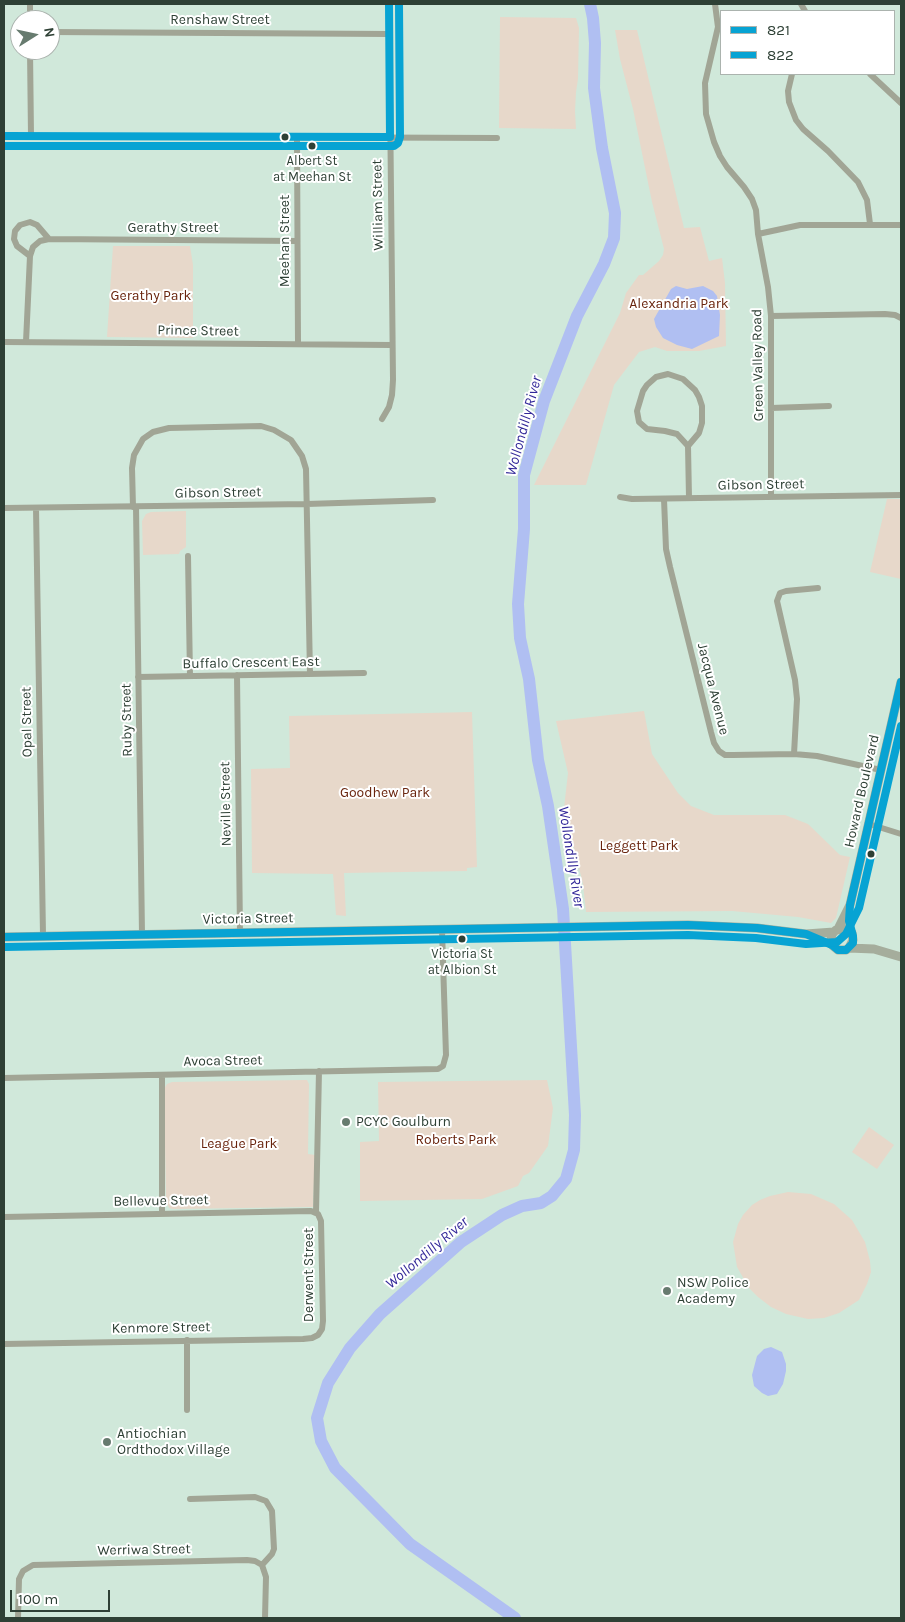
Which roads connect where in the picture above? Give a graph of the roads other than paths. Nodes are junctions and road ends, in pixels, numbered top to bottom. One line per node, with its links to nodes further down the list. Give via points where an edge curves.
1 (389, 4): 4 (street, William Street)
2 (715, 4): 16 (street, Green Valley Road, via 718,27 705,82 706,114 720,156 752,199)
3 (60, 32): 4 (street, Renshaw Street)
4 (390, 34): 12 (street, William Street)
5 (30, 60): 10 (street)
6 (792, 75): 14 (street, via 788,91 794,115 803,129 858,182 867,200)
7 (871, 75): 8 (street)
8 (901, 103)
9 (4, 136): 10 (street)
10 (31, 136): 11 (street)
11 (296, 137): 12 (street); 18 (street, Meehan Street)
12 (390, 137): 13 (street); 25 (street, William Street)
13 (497, 138)
14 (870, 224): 15 (street); 16 (street, via 800,225)
15 (901, 224)
16 (758, 234): 20 (street, Green Valley Road)
17 (48, 239): 18 (street, Gerathy Street); 19 (street, via 36,244); 19 (street, via 37,224 20,225 14,239 17,246)
18 (298, 241): 24 (street, Meehan Street)
19 (30, 256): 23 (street)
20 (771, 316): 21 (street, via 885,314); 27 (street, Green Valley Road)
21 (901, 318)
22 (4, 342): 23 (street, Prince Street)
23 (26, 342): 24 (street, Prince Street)
24 (298, 344): 25 (street, Prince Street)
25 (392, 345): 28 (street, William Street, via 392,395)
26 (829, 406): 27 (street)
27 (771, 408): 32 (street, Green Valley Road)
28 (382, 420)
29 (688, 446): 29 (street, via 699,433 702,423 699,397 683,379 668,374 656,377 643,391 637,411 639,422 647,429 677,434); 33 (street)
30 (901, 495): 32 (street, Gibson Street)
31 (620, 497): 34 (street, Gibson Street)
32 (771, 497): 33 (street, Gibson Street)
33 (689, 498): 34 (street, Gibson Street)
34 (664, 499): 48 (street, Jacqua Avenue, via 666,549 718,751 725,755)
35 (433, 500): 36 (street, Gibson Street)
36 (307, 504): 37 (street, Gibson Street); 37 (street, Ruby Street, via 306,469 302,456 291,440 280,432 261,426 164,428 152,432 139,444 133,461); 42 (street, Ruby Street)
37 (134, 507): 39 (street, Gibson Street); 46 (street, Ruby Street)
38 (4, 508): 39 (street, Gibson Street)
39 (36, 508): 58 (street, Opal Street)
40 (188, 556): 45 (street)
41 (818, 588): 48 (street, via 786,590 780,593 777,601 795,680)
42 (310, 674): 43 (street, Buffalo Crescent East); 44 (street, Buffalo Crescent East)
43 (364, 674)
44 (237, 675): 45 (street, Buffalo Crescent East); 55 (street, Neville Street)
45 (190, 676): 46 (street, Buffalo Crescent East)
46 (138, 677): 56 (street, Ruby Street)
47 (901, 682): 49 (main road, Howard Boulevard)
48 (794, 754): 49 (street, Jacqua Avenue)
49 (881, 770): 50 (main road, Howard Boulevard)
50 (869, 824): 51 (street); 52 (main road, Howard Boulevard)
51 (901, 834)
52 (850, 905): 54 (main road, Howard Boulevard); 59 (main road, Howard Boulevard)
53 (442, 930): 55 (main road, Victoria Street); 57 (main road, Victoria Street, via 688,925); 65 (street, Avoca Street, via 446,1055 443,1066 438,1069)
54 (836, 930): 57 (main road); 59 (main road, via 846,929); 61 (main road)
55 (240, 933): 56 (main road, Victoria Street)
56 (142, 934): 58 (main road, Victoria Street)
57 (806, 934): 61 (main road)
58 (44, 935): 60 (main road, Victoria Street)
59 (852, 935): 62 (main road, via 853,943); 63 (main road)
60 (4, 937)
61 (832, 945): 62 (main road, via 842,951)
62 (849, 948): 63 (main road)
63 (874, 949): 64 (main road)
64 (901, 957)
65 (319, 1071): 66 (street, Avoca Street); 69 (street, Derwent Street)
66 (162, 1075): 67 (street, Avoca Street); 68 (street)
67 (4, 1078)
68 (162, 1214): 69 (street, Bellevue Street, via 303,1211); 70 (street, Bellevue Street)
69 (317, 1214): 71 (street, Derwent Street, via 322,1228 324,1321)
70 (4, 1217)
71 (318, 1335): 72 (street, Kenmore Street, via 312,1338)
72 (187, 1340): 73 (street, Kenmore Street); 74 (street)
73 (4, 1344)
74 (187, 1410)
75 (190, 1499): 76 (street, via 255,1497 269,1504 274,1549)
76 (262, 1565): 77 (street, Werriwa Street, via 247,1560 37,1565 23,1571 19,1579); 78 (street, via 266,1576)
77 (18, 1618)
78 (265, 1618)

